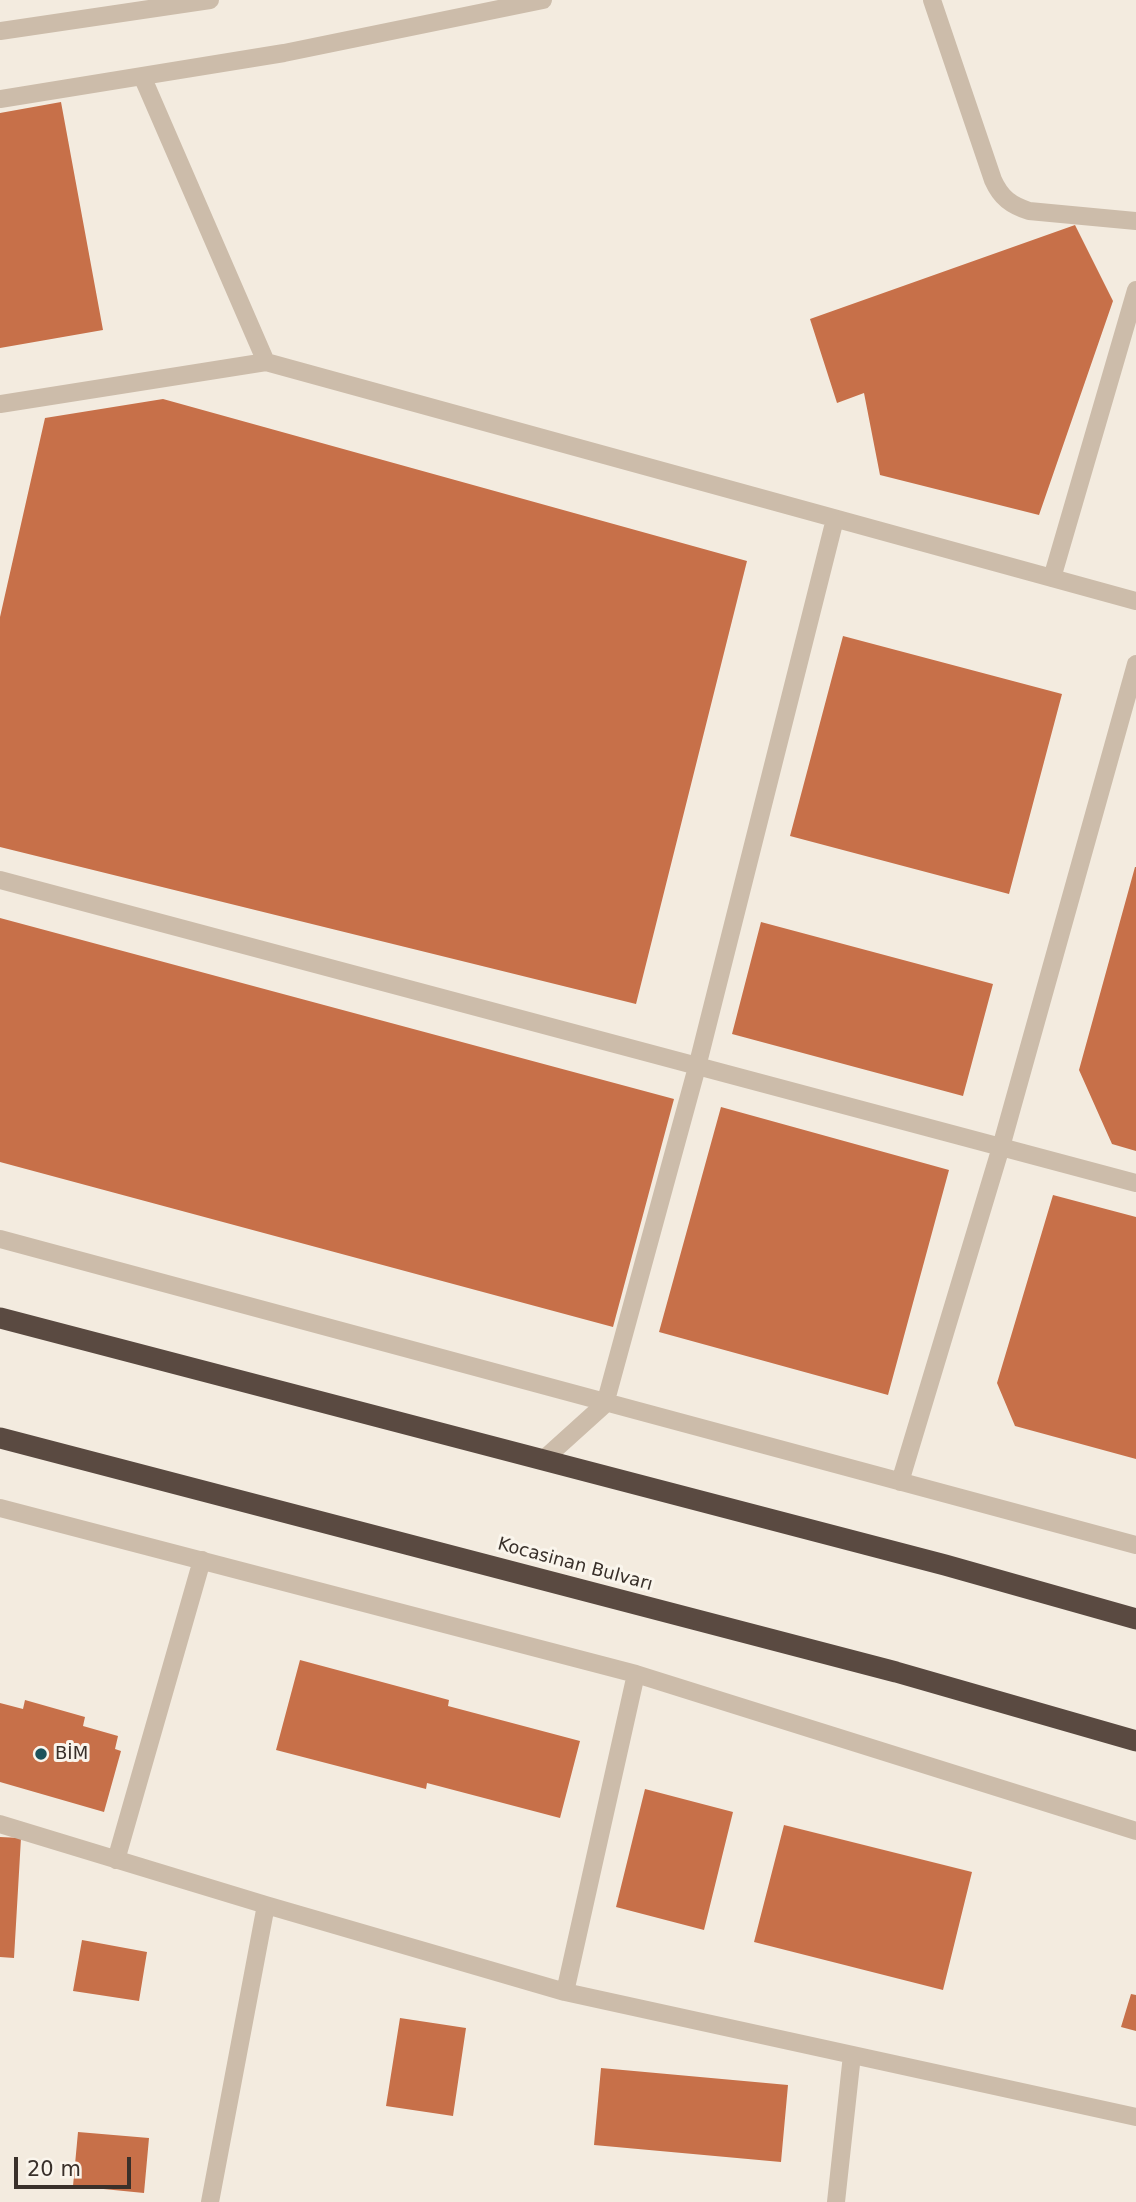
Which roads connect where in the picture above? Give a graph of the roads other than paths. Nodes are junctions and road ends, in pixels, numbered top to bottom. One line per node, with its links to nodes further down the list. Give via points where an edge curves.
1 (210, 0): 4 (street)
2 (543, 0): 5 (street, via 284,53)
3 (932, 0): 7 (street, via 993,180 1005,200 1029,211)
4 (0, 31)
5 (142, 76): 6 (street); 9 (street)
6 (0, 99)
7 (1136, 221)
8 (1136, 290): 12 (street)
9 (266, 362): 10 (street); 11 (street)
10 (0, 404)
11 (835, 519): 12 (street); 16 (street)
12 (1052, 578): 13 (street)
13 (1136, 601)
14 (1136, 664): 17 (street)
15 (0, 880): 16 (street)
16 (697, 1067): 17 (street); 21 (street)
17 (1001, 1147): 18 (street); 24 (street)
18 (1136, 1183)
19 (0, 1239): 21 (street)
20 (0, 1318): 23 (highway)
21 (606, 1404): 23 (street); 24 (street)
22 (0, 1438): 30 (highway, Kocasinan Bulvarı, via 896,1672)
23 (543, 1460): 28 (highway)
24 (900, 1482): 26 (street)
25 (0, 1509): 27 (street)
26 (1136, 1545)
27 (202, 1560): 29 (street); 33 (street)
28 (1136, 1619)
29 (636, 1674): 32 (street); 35 (street)
30 (1136, 1741)
31 (0, 1824): 33 (street)
32 (1136, 1831)
33 (116, 1860): 34 (street)
34 (266, 1905): 35 (street); 38 (street)
35 (565, 1992): 36 (street)
36 (852, 2055): 37 (street); 39 (street)
37 (1136, 2117)
38 (210, 2202)
39 (836, 2202)

